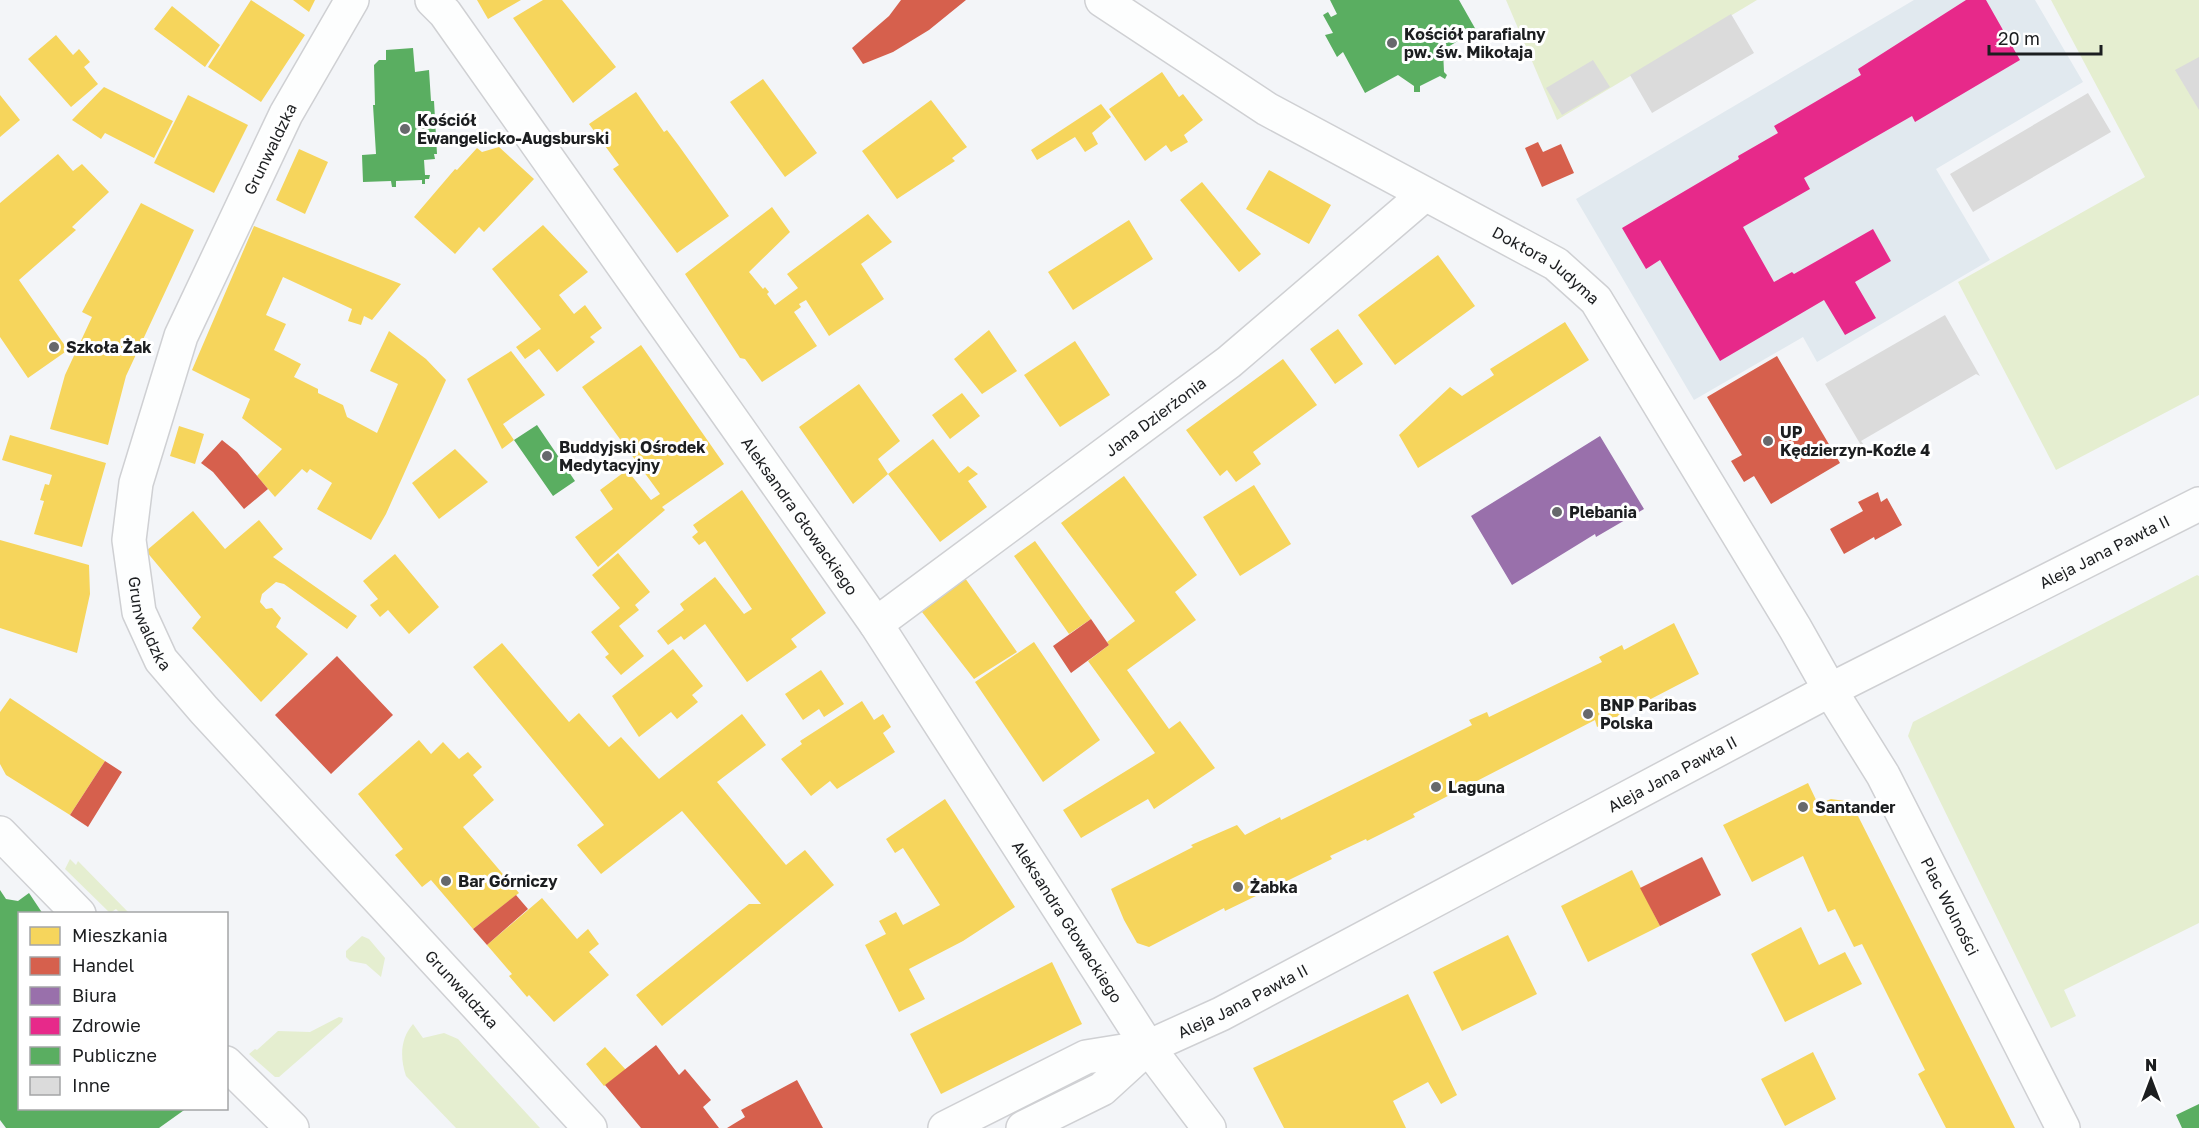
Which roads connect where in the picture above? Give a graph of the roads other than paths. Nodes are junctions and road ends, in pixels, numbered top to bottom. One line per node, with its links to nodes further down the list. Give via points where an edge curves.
1 (352, 0): 13 (street, Grunwaldzka, via 285,114 181,336 136,483 129,540 139,612 161,660 182,685)
2 (432, 0): 6 (street, Aleksandra Głowackiego, via 446,13)
3 (1102, 0): 4 (street, Doktora Judyma, via 1267,109)
4 (1424, 195): 6 (street, Jana Dzierżonia, via 1229,362); 7 (street, Doktora Judyma, via 1557,264 1596,300)
5 (2199, 504): 7 (street, Aleja Jana Pawła II)
6 (876, 624): 10 (street, Aleksandra Głowackiego)
7 (1830, 690): 10 (street, Aleja Jana Pawła II, via 1232,1009); 17 (street, Plac Wolności, via 1883,775)
8 (0, 833): 9 (street)
9 (78, 912)
10 (1148, 1047): 14 (street, Aleja Jana Pawła II, via 1086,1057); 15 (street, Aleja Jana Pawła II, via 1102,1089); 16 (street, Aleksandra Głowackiego)
11 (230, 1066): 12 (street)
12 (286, 1122)
13 (590, 1128)
14 (945, 1128)
15 (1023, 1128)
16 (1209, 1128)
17 (2063, 1128)

